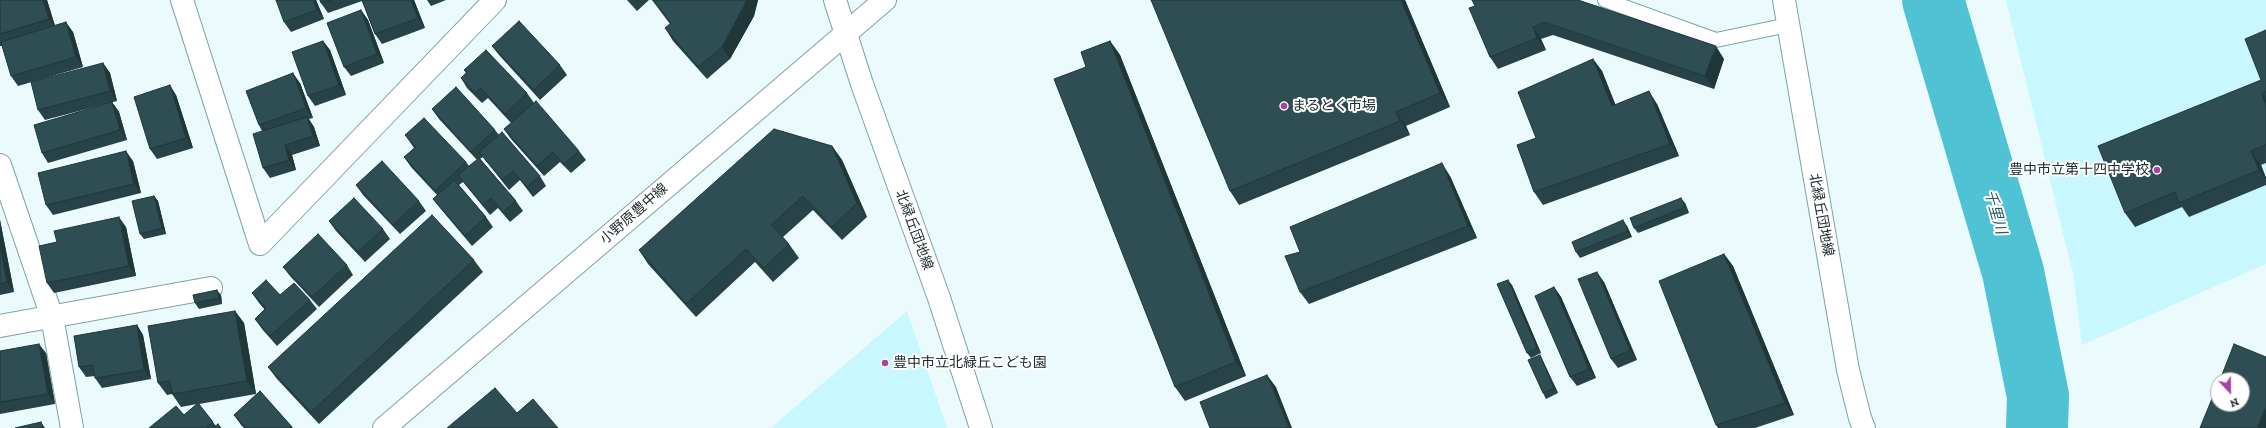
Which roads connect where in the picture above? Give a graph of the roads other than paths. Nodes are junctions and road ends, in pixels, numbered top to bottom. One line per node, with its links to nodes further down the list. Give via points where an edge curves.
1 (182, 0): 2 (street, via 260,244)
2 (495, 0)
3 (835, 0): 8 (street, 北緑丘団地線)
4 (885, 0): 8 (street, 小野原豊中線)
5 (1605, 0): 7 (lane, via 1716,40)
6 (1784, 0): 7 (street, 北緑丘団地線)
7 (1788, 25): 16 (street, 北緑丘団地線, via 1848,370)
8 (846, 33): 14 (street, 小野原豊中線); 15 (street, 北緑丘団地線)
9 (0, 165): 11 (street)
10 (211, 288): 11 (street)
11 (52, 317): 12 (street); 13 (street)
12 (0, 326)
13 (72, 428)
14 (384, 428)
15 (981, 428)
16 (1864, 428)

